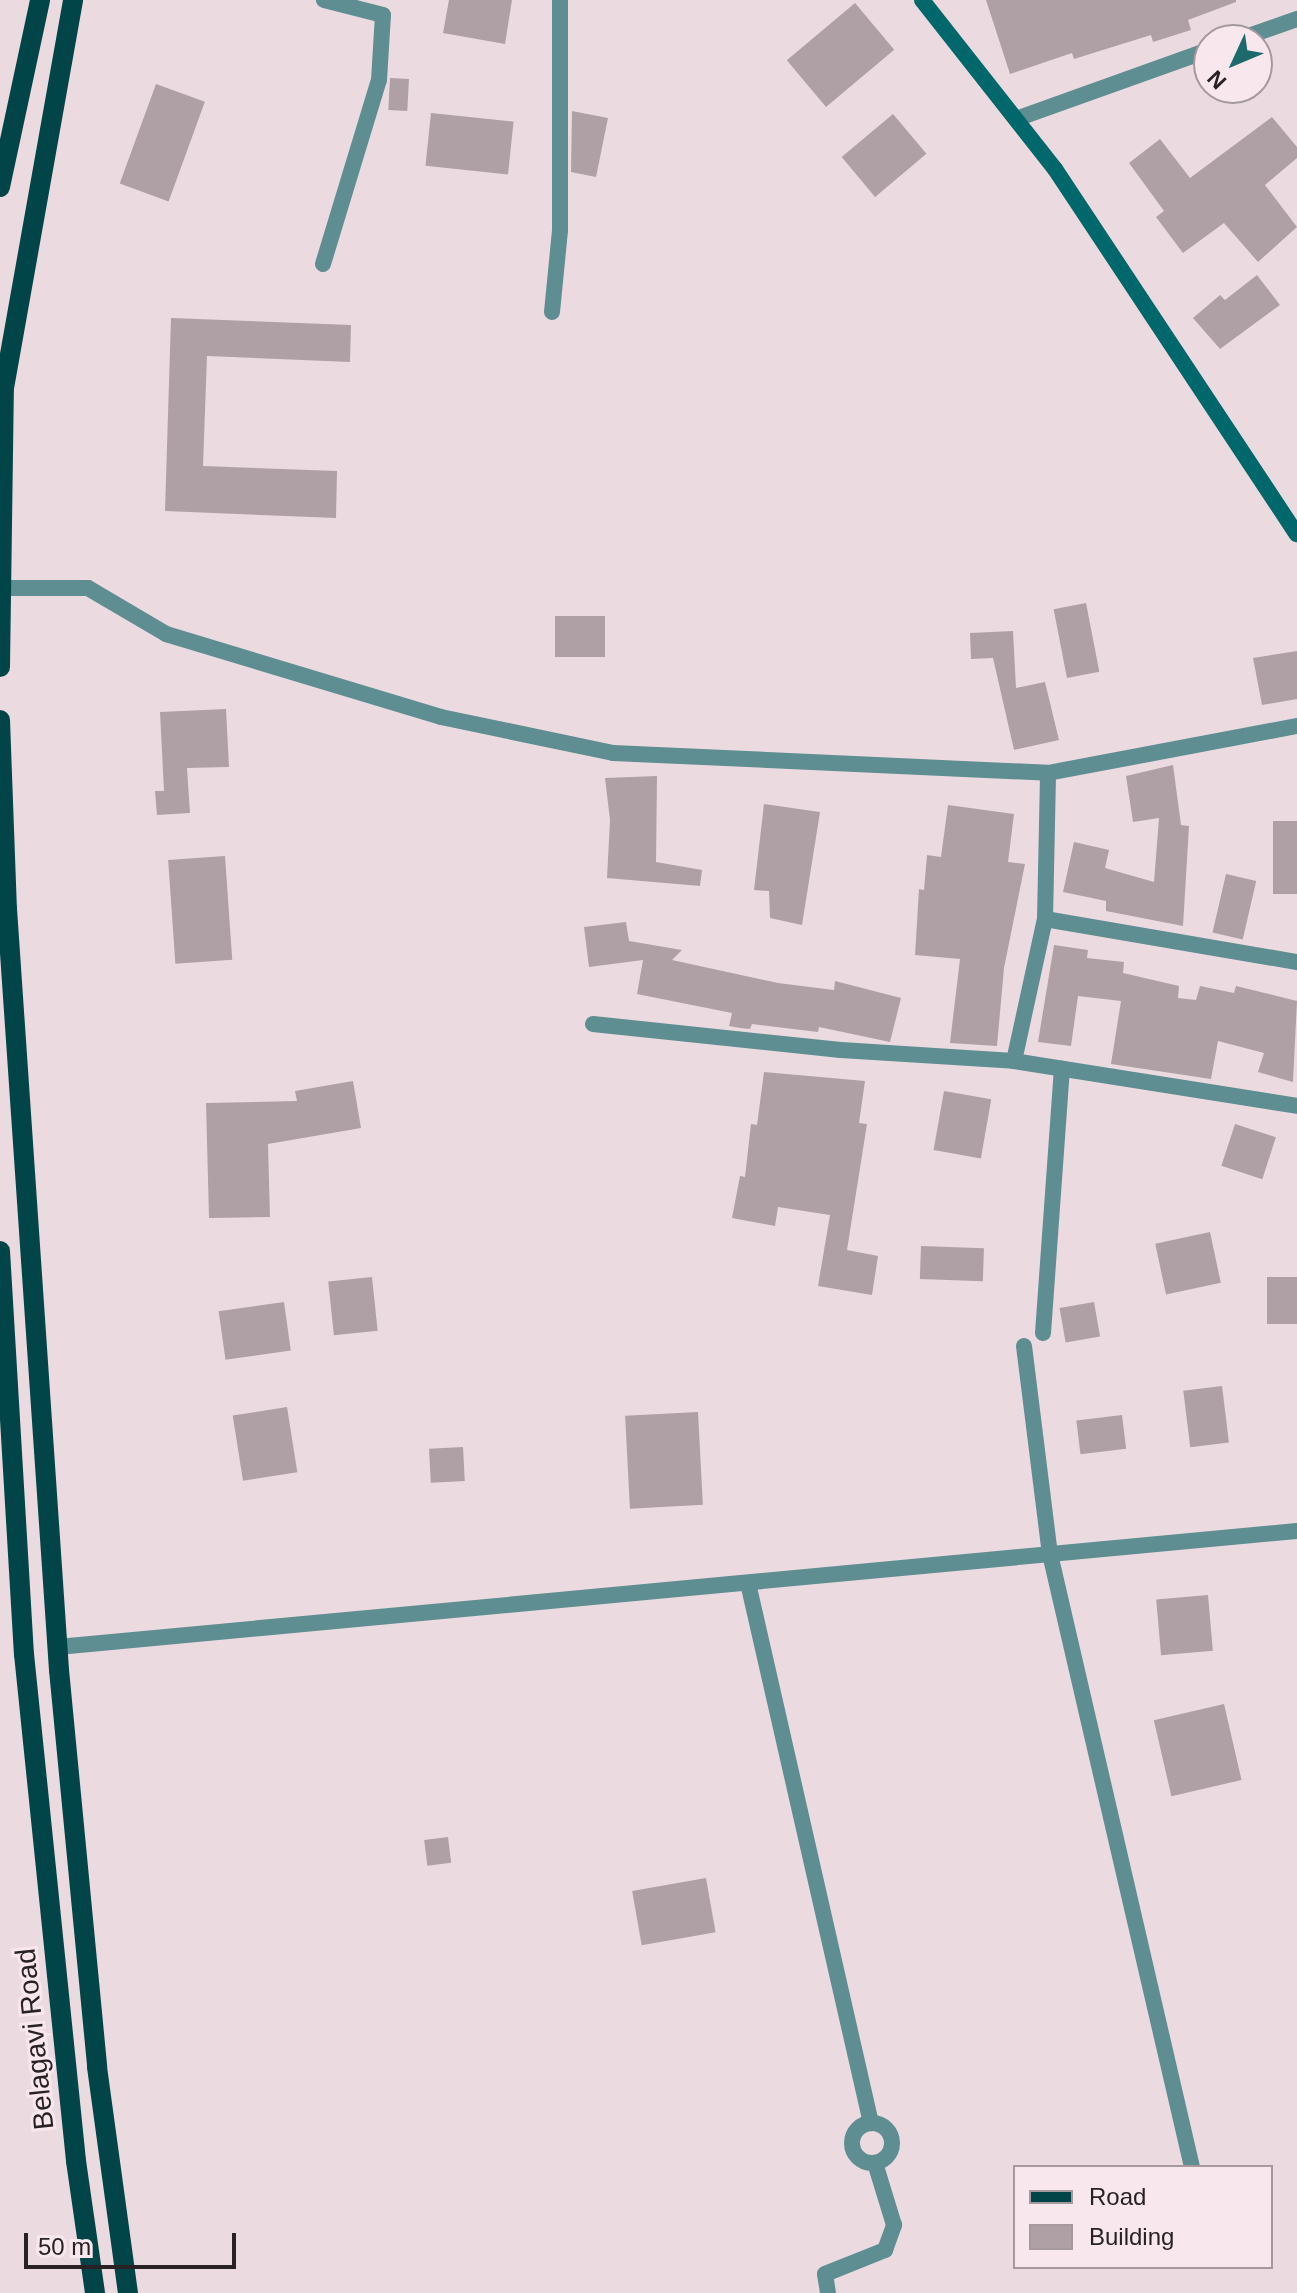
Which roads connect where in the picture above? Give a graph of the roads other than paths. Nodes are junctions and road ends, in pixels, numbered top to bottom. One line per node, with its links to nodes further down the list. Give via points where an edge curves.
1 (40, 0): 10 (main road)
2 (73, 0): 14 (main road, via 4,388)
3 (324, 0): 11 (street, via 383,15 379,80)
4 (560, 0): 12 (street, via 560,230)
5 (922, 0): 9 (main road)
6 (1297, 19): 7 (street)
7 (1273, 27)
8 (1193, 56): 9 (street)
9 (1016, 119): 13 (main road, via 1055,169)
10 (0, 187)
11 (323, 264)
12 (552, 312)
13 (1297, 534)
14 (1, 588): 15 (main road); 18 (street, via 88,588 181,638 441,717 613,753)
15 (0, 667)
16 (0, 720): 31 (main road, via 7,909)
17 (1297, 726): 18 (street)
18 (1048, 773): 19 (street)
19 (1045, 919): 20 (street); 22 (street)
20 (1297, 962)
21 (593, 1024): 22 (street, via 841,1050)
22 (1014, 1061): 23 (street)
23 (1062, 1069): 24 (street); 26 (street)
24 (1297, 1106)
25 (0, 1251): 35 (main road, Belagavi Road, via 24,1654 76,2161)
26 (1043, 1333)
27 (1024, 1346): 29 (street)
28 (1297, 1531): 29 (street)
29 (1050, 1554): 30 (street); 34 (street)
30 (748, 1583): 31 (street); 32 (street)
31 (58, 1647): 36 (main road, via 97,2067)
32 (871, 2123): 33 (street, via 883,2125 892,2147); 33 (street, via 852,2138 854,2151)
33 (875, 2163): 37 (street, via 894,2225 885,2250 825,2274)
34 (1192, 2165)
35 (95, 2293)
36 (128, 2293)
37 (828, 2293)

